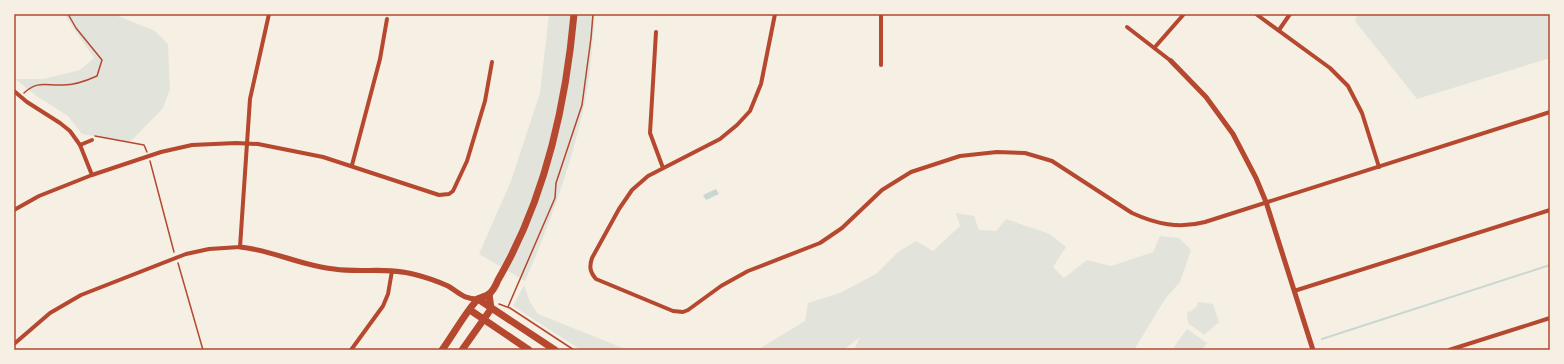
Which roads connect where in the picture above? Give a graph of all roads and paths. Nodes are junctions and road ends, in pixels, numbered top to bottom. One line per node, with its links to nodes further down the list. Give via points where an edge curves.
1 (68, 14): 19 (path, via 102,60 96,76 81,83 63,86 31,86)
2 (269, 14): 22 (street, via 250,99)
3 (574, 14): 38 (main road, via 569,69 553,144 529,213)
4 (593, 14): 39 (path, via 582,105 556,183 555,198)
5 (775, 14): 27 (street, via 761,84 750,111 720,139)
6 (882, 14): 17 (street)
7 (1184, 14): 14 (street)
8 (1256, 14): 12 (street)
9 (1290, 14): 12 (street)
10 (387, 18): 25 (street, via 380,59)
11 (1127, 27): 14 (street)
12 (1278, 30): 26 (street, via 1330,68 1348,86 1362,113)
13 (656, 32): 27 (street, via 650,133)
14 (1155, 47): 15 (street)
15 (1171, 61): 29 (street, via 1206,96 1233,134)
16 (492, 62): 25 (street, via 485,101 467,161 453,191 449,194 439,195)
17 (881, 65)
18 (14, 91): 19 (street)
19 (20, 96): 23 (street, via 60,122)
20 (1550, 112): 26 (street)
21 (92, 140): 23 (street); 24 (path, via 93,136 144,144)
22 (247, 143): 24 (street, via 192,145); 25 (street); 32 (street)
23 (80, 145): 28 (street)
24 (149, 156): 28 (street); 33 (path)
25 (352, 165)
26 (1379, 167): 29 (street)
27 (663, 168): 29 (street, via 648,176 632,190 619,208 592,258 590,273 609,285 673,311 683,312 748,271 820,243 842,228 882,190 911,172 960,156 997,152 1025,153 1052,161 1132,213 1145,220 1169,226 1197,224)
28 (92, 175): 30 (street, via 39,196)
29 (1266, 202): 35 (street)
30 (14, 210)
31 (1550, 210): 35 (street)
32 (240, 247): 33 (street, via 209,249); 34 (street, via 263,250 335,270)
33 (176, 258): 43 (street, via 81,295 50,313); 44 (path)
34 (392, 271): 36 (street, via 434,281); 45 (street, via 383,306)
35 (1294, 291): 51 (street)
36 (468, 299): 37 (street); 40 (street)
37 (478, 299): 38 (main road); 38 (main road); 40 (main road)
38 (490, 301): 39 (path); 42 (main road); 49 (main road)
39 (508, 307): 50 (path)
40 (470, 310): 42 (main road); 46 (main road)
41 (1550, 318): 52 (street)
42 (483, 320): 47 (main road); 48 (main road)
43 (14, 344)
44 (203, 350)
45 (351, 350)
46 (442, 350)
47 (462, 350)
48 (529, 350)
49 (555, 350)
50 (574, 350)
51 (1314, 350)
52 (1449, 350)

